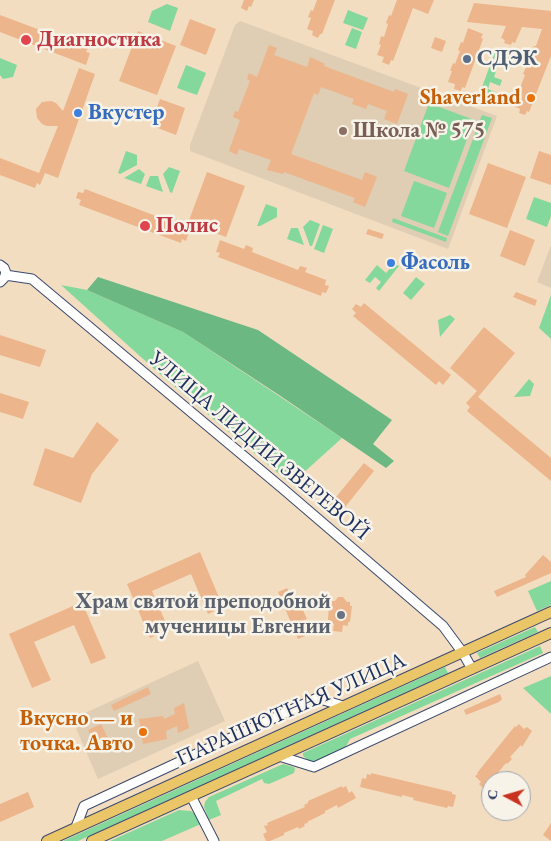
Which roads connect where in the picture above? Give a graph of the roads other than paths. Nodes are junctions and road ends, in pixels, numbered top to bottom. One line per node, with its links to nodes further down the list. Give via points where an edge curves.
1 (0, 265): 2 (street, via 4,268)
2 (3, 279): 5 (street, УЛИЦА ЛИДИИ ЗВЕРЕВОЙ, via 32,279 443,626)
3 (551, 612): 5 (main road, ПАРАШЮТНАЯ УЛИЦА)
4 (551, 633): 7 (main road, ПАРАШЮТНАЯ УЛИЦА)
5 (463, 653): 7 (street, УЛИЦА ЛИДИИ ЗВЕРЕВОЙ); 8 (main road, ПАРАШЮТНАЯ УЛИЦА)
6 (551, 657): 9 (street, via 314,767)
7 (472, 669): 9 (main road, ПАРАШЮТНАЯ УЛИЦА)
8 (343, 706): 11 (main road, ПАРАШЮТНАЯ УЛИЦА); 11 (street, via 317,698 84,806)
9 (279, 756): 10 (main road, ПАРАШЮТНАЯ УЛИЦА)
10 (191, 796): 13 (main road, ПАРАШЮТНАЯ УЛИЦА); 14 (street)
11 (76, 827): 12 (main road, ПАРАШЮТНАЯ УЛИЦА)
12 (46, 841)
13 (92, 841)
14 (214, 841)

